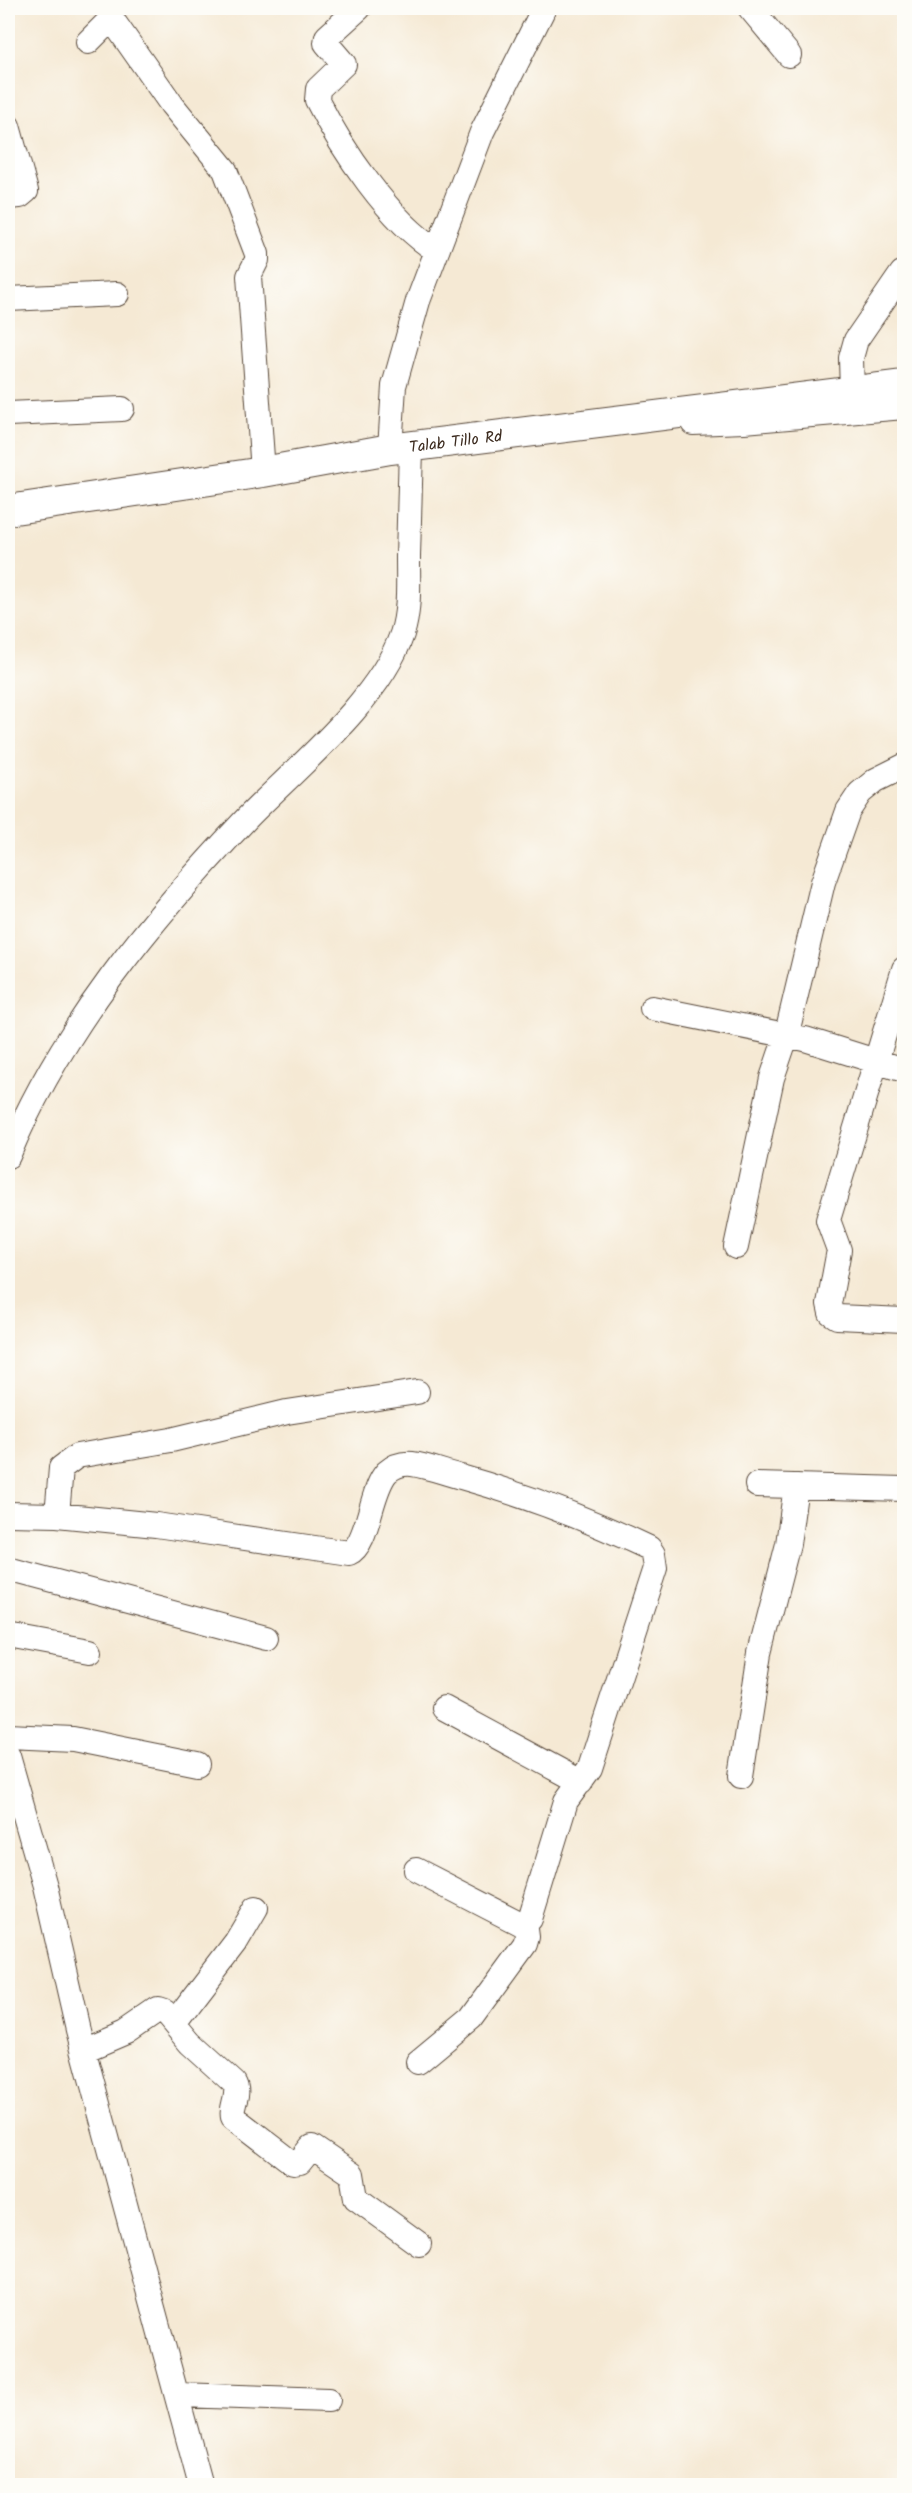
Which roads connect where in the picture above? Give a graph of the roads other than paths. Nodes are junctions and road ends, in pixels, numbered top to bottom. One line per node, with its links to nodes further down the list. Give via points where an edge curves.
1 (359, 8): 8 (street, via 327,38 329,48 344,64 318,89 317,99 351,156 393,213 416,237)
2 (544, 8): 8 (street, via 482,132)
3 (750, 8): 5 (street)
4 (88, 42): 19 (street, via 113,22 172,105 220,163 230,182 257,254 249,276)
5 (789, 55)
6 (8, 126): 7 (street, via 26,191)
7 (8, 197)
8 (436, 250): 18 (street, via 402,349 394,386)
9 (902, 273): 13 (street, via 856,340 851,358)
10 (117, 294): 11 (street)
11 (8, 299)
12 (904, 385): 13 (main road, Talab Tillo Rd)
13 (852, 392): 17 (main road, Talab Tillo Rd)
14 (904, 407): 17 (street, via 705,423)
15 (122, 409): 16 (street)
16 (8, 414)
17 (639, 419): 18 (main road, Talab Tillo Rd)
18 (401, 449): 19 (main road, Talab Tillo Rd); 27 (street, via 407,607 402,633 390,661 362,700 210,859 141,938 42,1085)
19 (263, 472): 20 (main road, Talab Tillo Rd)
20 (8, 510)
21 (904, 766): 24 (street, via 868,786 848,812 823,882)
22 (904, 969): 25 (street)
23 (651, 1008): 24 (street)
24 (795, 1038): 25 (street); 28 (street, via 772,1078)
25 (876, 1061): 26 (street); 29 (street, via 828,1220 839,1250 829,1310 837,1317)
26 (904, 1070)
27 (8, 1156)
28 (736, 1247)
29 (904, 1320)
30 (417, 1392): 35 (street, via 287,1412 171,1440 77,1456 61,1468)
31 (757, 1485): 32 (street)
32 (796, 1486): 33 (street); 44 (street, via 788,1544 760,1653)
33 (904, 1489)
34 (8, 1514): 35 (street)
35 (57, 1515): 45 (street, via 350,1553 359,1544 387,1473 411,1464 496,1487 601,1525 649,1548 655,1568 590,1768)
36 (8, 1569): 38 (street)
37 (8, 1636): 39 (street)
38 (266, 1638)
39 (90, 1651)
40 (444, 1708): 45 (street)
41 (8, 1736): 43 (street, via 73,1739)
42 (8, 1756): 50 (street, via 45,1886)
43 (197, 1764)
44 (741, 1776)
45 (581, 1782): 48 (street, via 566,1801 534,1910)
46 (416, 1870): 48 (street, via 519,1923)
47 (256, 1908): 49 (street, via 236,1942)
48 (525, 1922): 51 (street, via 525,1944 486,2000 460,2028)
49 (174, 2023): 50 (street, via 158,2010 126,2032); 52 (street, via 234,2083 237,2091 233,2117 293,2163 300,2162 312,2147 348,2170 356,2198)
50 (84, 2050): 53 (street)
51 (418, 2062)
52 (419, 2244)
53 (178, 2395): 54 (street); 55 (street)
54 (328, 2400)
55 (201, 2486)

